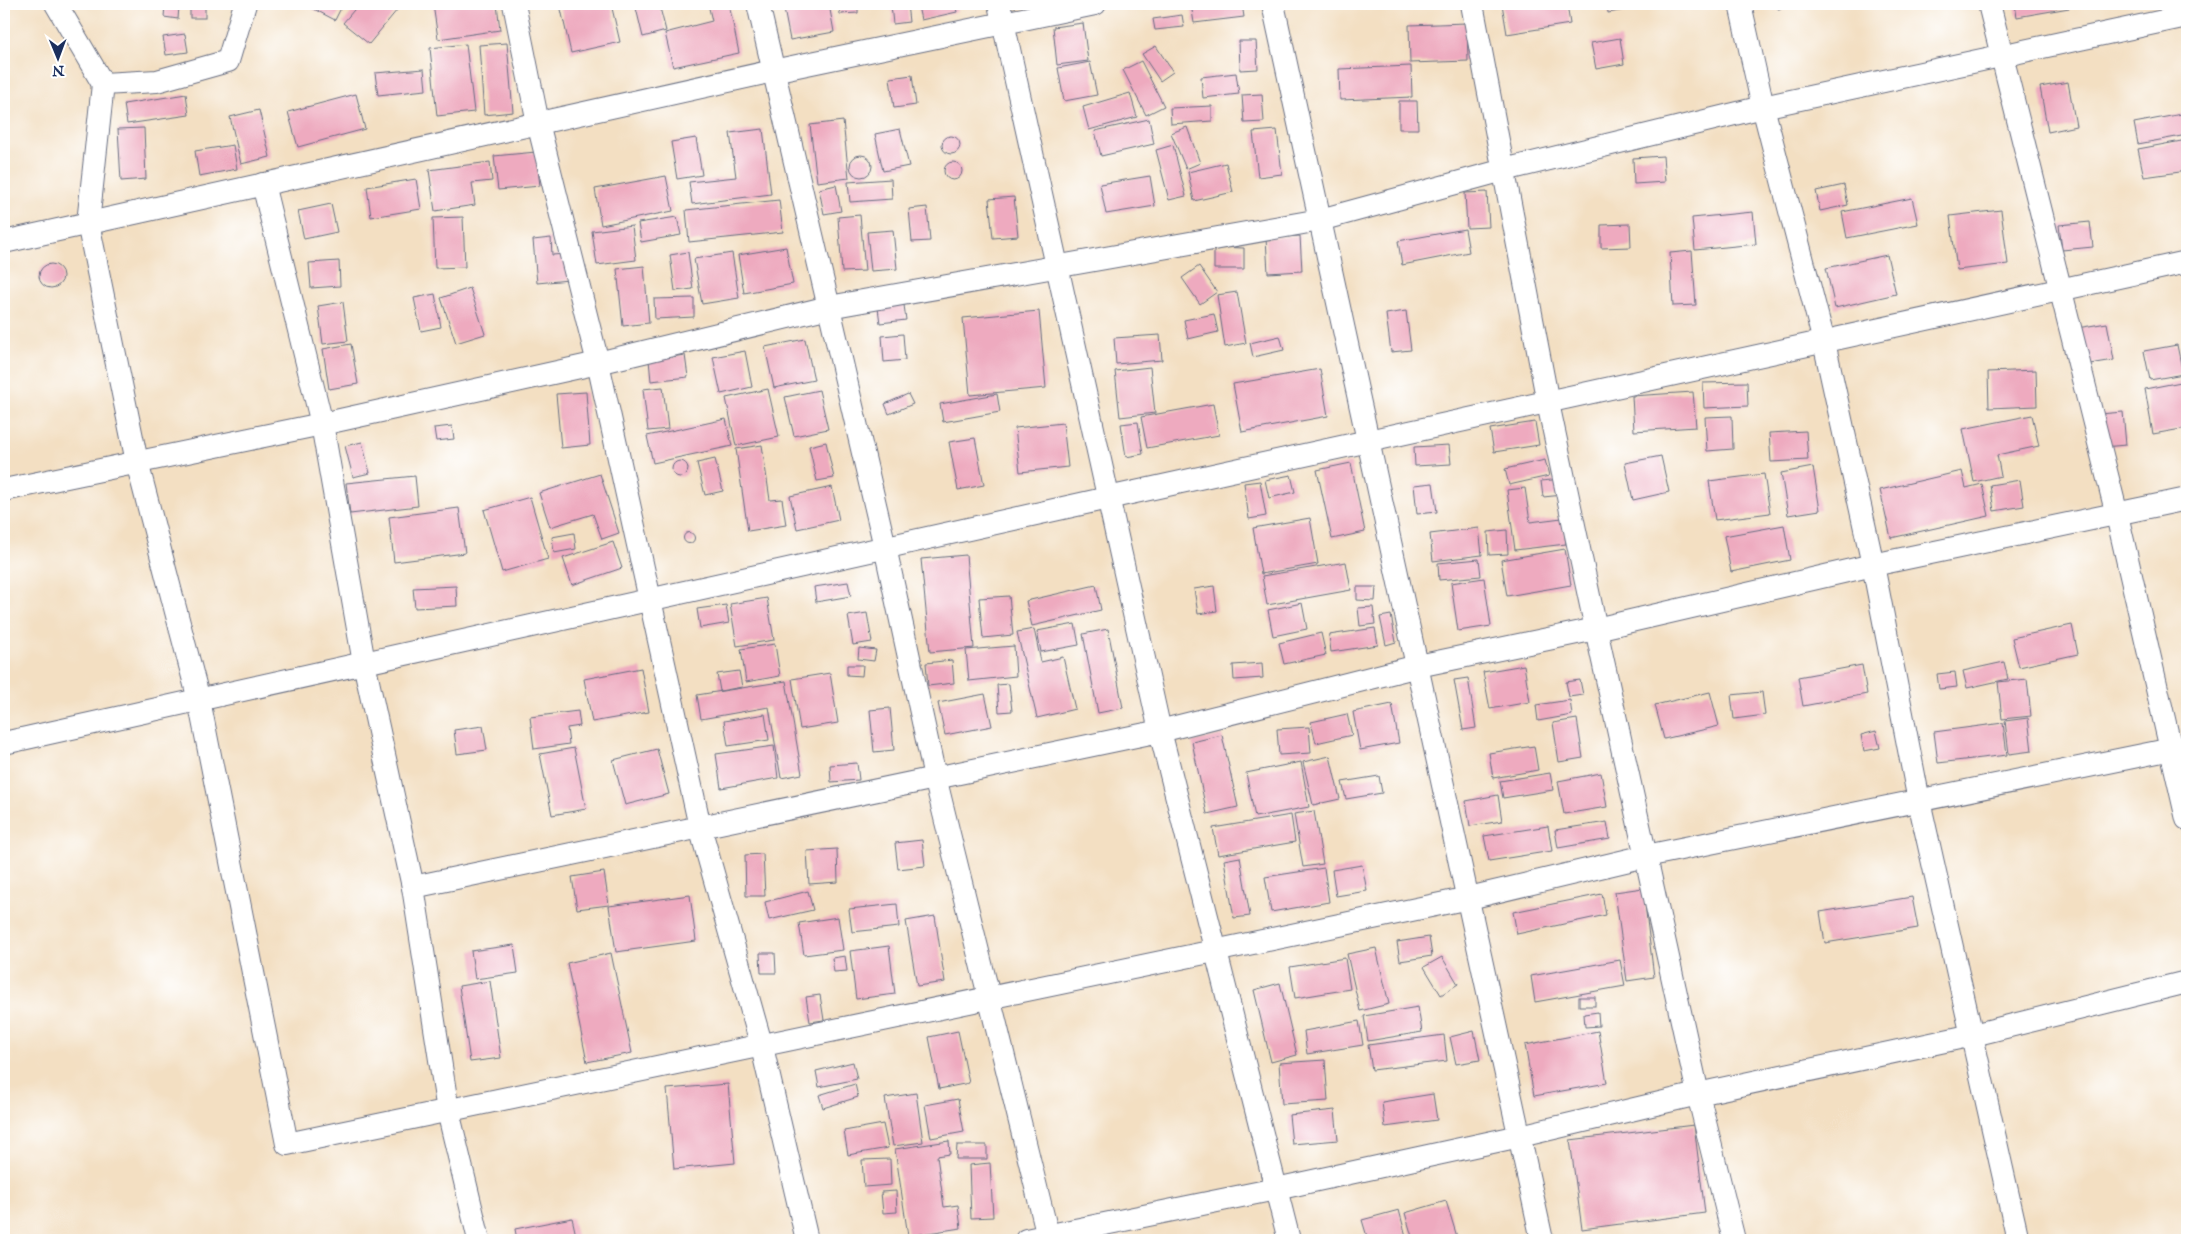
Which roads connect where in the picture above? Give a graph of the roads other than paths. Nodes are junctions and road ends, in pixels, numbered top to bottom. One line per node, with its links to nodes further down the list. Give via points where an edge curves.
1 (56, 4): 14 (street)
2 (245, 4): 14 (street, via 228,62 157,81)
3 (514, 4): 16 (street)
4 (758, 4): 13 (street)
5 (1094, 4): 10 (street)
6 (1273, 4): 19 (street)
7 (1472, 4): 17 (street)
8 (1740, 4): 15 (street)
9 (1989, 4): 12 (street)
10 (1000, 12): 13 (street); 23 (street)
11 (2187, 16): 12 (street)
12 (2001, 56): 15 (street); 24 (street)
13 (773, 71): 16 (street); 25 (street)
14 (103, 84): 20 (street)
15 (1763, 107): 17 (street); 26 (street)
16 (538, 123): 18 (street); 27 (street)
17 (1504, 170): 19 (street); 28 (street)
18 (263, 184): 20 (street); 29 (street)
19 (1320, 220): 23 (street); 30 (street)
20 (88, 223): 21 (street); 31 (street)
21 (4, 242)
22 (2187, 262): 24 (street)
23 (1056, 266): 25 (street); 33 (street)
24 (2060, 290): 26 (street); 35 (street)
25 (829, 306): 27 (street); 36 (street)
26 (1824, 342): 28 (street); 37 (street)
27 (598, 362): 29 (street); 38 (street)
28 (1548, 403): 30 (street); 39 (street)
29 (322, 424): 31 (street); 40 (street)
30 (1370, 442): 33 (street); 41 (street)
31 (137, 462): 32 (street); 42 (street)
32 (4, 490)
33 (1108, 498): 36 (street); 43 (street)
34 (2187, 499): 35 (street)
35 (2117, 514): 37 (street); 45 (street)
36 (885, 547): 38 (street); 46 (street)
37 (1873, 565): 39 (street); 47 (street)
38 (651, 599): 40 (street); 49 (street)
39 (1596, 629): 41 (street); 50 (street)
40 (364, 663): 42 (street); 51 (street)
41 (1418, 666): 43 (street); 52 (street)
42 (199, 700): 44 (street); 59 (street, via 287,1144)
43 (1160, 731): 46 (street); 53 (street)
44 (4, 744)
45 (2179, 747): 47 (street); 48 (street)
46 (934, 776): 49 (street); 55 (street)
47 (1919, 801): 50 (street); 56 (street)
48 (2187, 819)
49 (700, 827): 51 (street); 57 (street)
50 (1646, 856): 52 (street); 58 (street)
51 (413, 887): 59 (street)
52 (1469, 898): 53 (street); 60 (street)
53 (1215, 952): 55 (street); 61 (street)
54 (2187, 982): 56 (street)
55 (991, 998): 57 (street); 62 (street)
56 (1973, 1035): 58 (street); 69 (street)
57 (762, 1046): 59 (street); 64 (street)
58 (1698, 1094): 60 (street); 68 (street)
59 (448, 1111): 63 (street)
60 (1520, 1136): 61 (street); 67 (street)
61 (1276, 1189): 62 (street); 66 (street)
62 (1049, 1238): 65 (street)
63 (479, 1240)
64 (807, 1240)
65 (1026, 1240)
66 (1289, 1240)
67 (1542, 1240)
68 (1734, 1240)
69 (2018, 1240)

